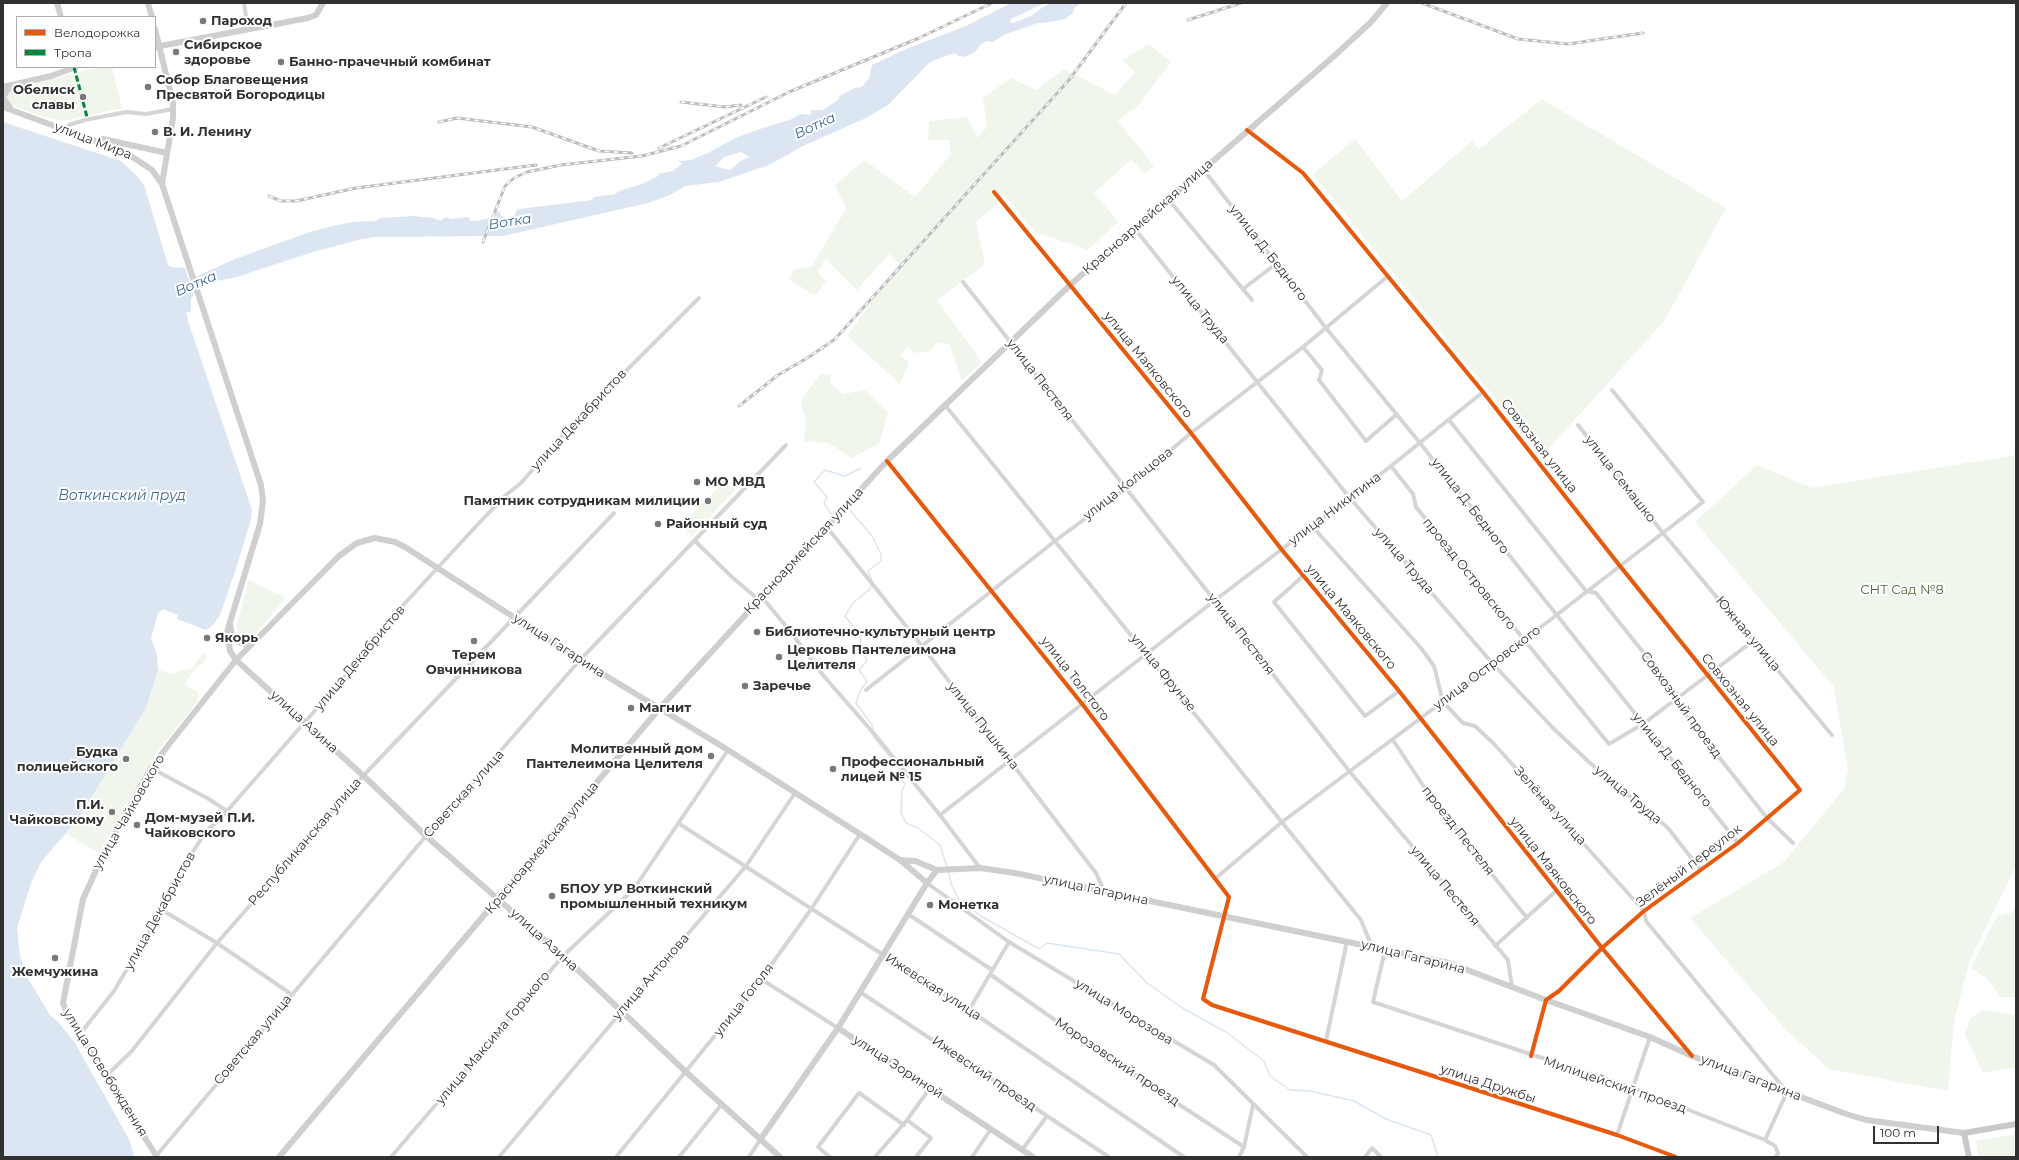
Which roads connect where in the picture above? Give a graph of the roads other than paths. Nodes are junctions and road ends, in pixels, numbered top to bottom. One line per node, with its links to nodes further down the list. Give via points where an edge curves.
1 (57, 3): 6 (main road)
2 (148, 3): 7 (main road)
3 (244, 3): 8 (street)
4 (323, 3): 8 (main road, via 316,15 308,18)
5 (1387, 3): 17 (main road, Красноармейская улица, via 1366,27)
6 (61, 16)
7 (152, 16)
8 (248, 28): 9 (main road)
9 (157, 46): 14 (main road)
10 (72, 68): 11 (main road)
11 (14, 85): 12 (main road); 15 (main road, via 6,91 3,98)
12 (3, 87)
13 (3, 107): 15 (main road, улица Мира)
14 (173, 109): 16 (street, via 146,114 126,112 85,120 69,125); 19 (main road)
15 (14, 112): 16 (main road, улица Мира)
16 (66, 130): 18 (main road, улица Мира)
17 (1247, 130): 20 (main road, Красноармейская улица); 26 (street, Совхозная улица, via 1303,173)
18 (84, 135): 19 (main road); 21 (main road, улица Мира, via 132,155 152,170)
19 (167, 153): 21 (main road)
20 (1203, 169): 23 (main road, Красноармейская улица); 25 (street, улица Д. Бедного)
21 (162, 184): 65 (main road, via 259,476 262,493 262,512 257,534)
22 (994, 192): 28 (street, улица Маяковского)
23 (1168, 199): 24 (main road, Красноармейская улица); 29 (street)
24 (1135, 229): 28 (main road, Красноармейская улица); 35 (street, улица Труда)
25 (1276, 264): 29 (street); 32 (street, улица Д. Бедного)
26 (1388, 276): 32 (street, улица Кольцова); 37 (street, Совхозная улица)
27 (963, 282): 33 (street, улица Пестеля)
28 (1070, 285): 33 (main road, Красноармейская улица); 42 (street, улица Маяковского)
29 (1243, 288): 31 (street)
30 (699, 298): 57 (street, улица Декабристов, via 568,429 521,483 506,495)
31 (1252, 300)
32 (1326, 328): 34 (street, улица Кольцова); 39 (street, улица Д. Бедного)
33 (1010, 343): 38 (main road, Красноармейская улица); 47 (street, улица Пестеля)
34 (1303, 347): 35 (street, улица Кольцова); 39 (street, via 1322,370 1319,380 1366,441)
35 (1257, 381): 42 (street, улица Кольцова); 48 (street, улица Труда)
36 (1612, 390): 52 (street, улица Островского, via 1702,502)
37 (1484, 392): 40 (street, улица Никитина); 56 (street, Совхозная улица)
38 (945, 405): 45 (main road, Красноармейская улица); 54 (street, улица Фрунзе)
39 (1397, 414): 43 (street, улица Д. Бедного)
40 (1449, 420): 43 (street, улица Никитина); 60 (street, Совхозный проезд)
41 (1578, 425): 52 (street, улица Семашко)
42 (1191, 433): 47 (street, улица Кольцова); 55 (street, улица Маяковского)
43 (1420, 443): 46 (street, улица Никитина); 63 (street, улица Д. Бедного)
44 (786, 445): 53 (street, Советская улица)
45 (887, 461): 50 (main road, Красноармейская улица); 59 (street, улица Толстого)
46 (1391, 466): 48 (street, улица Никитина); 67 (street, проезд Островского, via 1413,494 1416,507)
47 (1125, 488): 54 (street, улица Кольцова); 62 (street, улица Пестеля)
48 (1349, 497): 51 (street, улица Никитина); 73 (street, улица Труда)
49 (614, 513): 64 (street, Республиканская улица)
50 (826, 526): 61 (main road, Красноармейская улица); 69 (street, улица Пушкина)
51 (1312, 526): 55 (street, улица Никитина); 78 (street, Зелёная улица, via 1421,648 1434,666)
52 (1663, 533): 56 (street, улица Островского); 68 (street, Южная улица)
53 (695, 541): 61 (street, via 732,577); 72 (street, Советская улица)
54 (1055, 541): 59 (street, улица Кольцова); 70 (street, улица Фрунзе)
55 (1282, 550): 58 (street, улица Маяковского); 62 (street, улица Никитина)
56 (1620, 566): 60 (street, улица Островского); 74 (street, Совхозная улица)
57 (439, 568): 64 (main road, улица Гагарина); 66 (main road, улица Гагарина, via 395,542 375,538 357,542 339,556); 82 (street, улица Декабристов, via 370,641 361,658)
58 (1303, 576): 76 (street, улица Маяковского); 76 (street, via 1274,602 1365,716)
59 (992, 590): 69 (street, улица Кольцова); 79 (street, улица Толстого)
60 (1586, 591): 63 (street, улица Островского); 77 (street, Совхозный проезд, via 1596,592)
61 (760, 598): 80 (main road, Красноармейская улица); 94 (street)
62 (1214, 601): 70 (street, улица Никитина); 89 (street, улица Пестеля)
63 (1557, 615): 67 (street, улица Островского); 83 (street, улица Д. Бедного)
64 (514, 618): 72 (main road, улица Гагарина); 90 (street, Республиканская улица)
65 (230, 620): 66 (main road, via 235,640 244,644); 71 (main road, via 228,644)
66 (256, 639): 71 (main road, улица Гагарина)
67 (1523, 640): 73 (street, улица Островского); 83 (street, проезд Островского, via 1609,744)
68 (1753, 641): 74 (street, проезд Островского); 84 (street, Южная улица)
69 (922, 646): 75 (street, улица Кольцова); 87 (street, улица Пушкина)
70 (1148, 654): 79 (street, улица Никитина); 96 (street, улица Фрунзе)
71 (236, 660): 82 (main road, улица Азина); 88 (main road, улица Чайковского)
72 (580, 660): 80 (main road, улица Гагарина); 99 (street, Советская улица)
73 (1494, 664): 78 (street, улица Островского); 105 (street, улица Труда, via 1584,758 1668,828)
74 (1707, 674): 77 (street, проезд Островского); 91 (street, Совхозная улица)
75 (866, 690)
76 (1400, 691): 81 (street, улица Маяковского)
77 (1678, 696): 83 (street, проезд Островского); 95 (street, Совхозный проезд, via 1681,709)
78 (1443, 702): 81 (street, улица Островского); 114 (street, Зелёная улица, via 1463,724 1475,726 1494,744)
79 (1083, 705): 87 (street, улица Никитина); 107 (street, улица Толстого)
80 (659, 709): 86 (main road, улица Гагарина); 111 (main road, Красноармейская улица)
81 (1420, 719): 85 (street, улица Островского); 109 (street, улица Маяковского)
82 (304, 722): 90 (main road, улица Азина); 93 (street, улица Декабристов)
83 (1643, 724): 100 (street, улица Д. Бедного)
84 (1832, 735)
85 (1393, 740): 89 (street, улица Островского); 117 (street, проезд Пестеля, via 1434,802)
86 (728, 750): 92 (main road, улица Гагарина); 97 (street, улица Максима Горького)
87 (1010, 761): 94 (street, улица Никитина); 110 (street, улица Пушкина, via 1096,873)
88 (151, 768): 93 (street); 129 (main road, улица Чайковского, via 105,851 83,899)
89 (1350, 772): 96 (street, улица Островского); 121 (street, улица Пестеля)
90 (362, 776): 99 (main road, улица Азина); 120 (street, Республиканская улица)
91 (1800, 790): 95 (street, Зелёный переулок)
92 (795, 793): 98 (main road, улица Гагарина); 103 (street, улица Антонова)
93 (227, 811): 113 (street, улица Декабристов, via 206,832 188,859)
94 (940, 816): 104 (street)
95 (1767, 818): 100 (street, Зелёный переулок); 101 (street, Совхозный проезд)
96 (1282, 822): 107 (street, улица Островского); 122 (street, улица Фрунзе, via 1361,920)
97 (678, 823): 103 (street, Ижевская улица); 126 (street, улица Максима Горького, via 633,890)
98 (860, 834): 102 (main road, улица Гагарина); 112 (street, улица Гоголя)
99 (426, 836): 111 (main road, улица Азина); 132 (street, Советская улица)
100 (1738, 843): 105 (street, Зелёный переулок)
101 (1793, 844)
102 (900, 860): 106 (main road); 108 (main road, улица Гагарина)
103 (746, 866): 112 (street, Ижевская улица); 135 (street, улица Антонова)
104 (980, 868): 106 (main road, улица Гагарина); 110 (main road, улица Гагарина)
105 (1700, 869): 114 (street, Зелёный переулок)
106 (937, 870): 108 (main road)
107 (1216, 878): 116 (street, улица Толстого, via 1229,897)
108 (927, 883): 115 (main road); 119 (street, улица Морозова)
109 (1556, 891): 117 (street); 123 (street, улица Маяковского)
110 (1104, 892): 116 (main road, улица Гагарина)
111 (499, 900): 126 (main road, улица Азина); 161 (main road, Красноармейская улица)
112 (812, 908): 125 (street, Ижевская улица); 128 (street, улица Гоголя)
113 (162, 910): 120 (street); 137 (street, улица Декабристов, via 114,991)
114 (1644, 911): 123 (street, Зелёный переулок); 146 (street, Зелёная улица, via 1646,921)
115 (908, 914): 125 (main road); 127 (street, Морозовский проезд)
116 (1223, 917): 118 (main road, улица Гагарина); 139 (street, улица Дружбы, via 1203,999)
117 (1527, 918): 121 (street)
118 (1348, 941): 122 (main road, улица Гагарина); 139 (street)
119 (1009, 942): 127 (street); 148 (street, улица Морозова, via 1214,1065)
120 (217, 943): 132 (street); 143 (street, Республиканская улица, via 131,1052)
121 (1495, 946): 130 (street, улица Пестеля, via 1508,960)
122 (1372, 947): 124 (main road, улица Гагарина)
123 (1602, 948): 133 (street, Зелёный переулок, via 1559,991); 141 (street, улица Маяковского)
124 (1385, 950): 130 (main road, улица Гагарина, via 1449,963); 140 (street, Милицейский проезд, via 1373,1002)
125 (884, 954): 131 (main road); 134 (street, Ижевская улица)
126 (563, 956): 135 (main road, улица Азина); 162 (street, улица Максима Горького)
127 (992, 973): 134 (street); 158 (street, Морозовский проезд, via 1119,1065)
128 (761, 979): 136 (street, улица Зориной); 142 (street, улица Гоголя)
129 (65, 986): 137 (main road, улица Освобождения, via 63,1003)
130 (1512, 987): 133 (main road, улица Гагарина)
131 (860, 992): 136 (main road); 149 (street, Ижевский проезд)
132 (292, 994): 160 (street, Советская улица)
133 (1546, 1000): 138 (main road, улица Гагарина); 140 (street)
134 (969, 1010): 174 (street, Ижевская улица)
135 (622, 1011): 142 (main road, улица Азина); 163 (street, улица Антонова)
136 (838, 1028): 144 (main road, улица Зориной); 156 (main road)
137 (80, 1034): 143 (main road, улица Освобождения)
138 (1650, 1037): 141 (main road, улица Гагарина); 145 (street)
139 (1326, 1041): 155 (street, улица Дружбы)
140 (1531, 1056): 145 (street, Милицейский проезд)
141 (1692, 1056): 146 (main road, улица Гагарина)
142 (686, 1072): 147 (main road, улица Азина); 164 (street, улица Гоголя)
143 (106, 1076): 160 (main road, улица Освобождения)
144 (930, 1088): 150 (street); 153 (main road, улица Зориной)
145 (1633, 1088): 155 (street); 157 (street, Милицейский проезд)
146 (1787, 1092): 154 (main road, улица Гагарина, via 1866,1120); 157 (street)
147 (722, 1104): 156 (main road, улица Азина); 165 (street)
148 (1253, 1105): 158 (street); 176 (street, улица Морозова)
149 (1047, 1116): 159 (street); 173 (street, Ижевский проезд)
150 (907, 1120): 151 (street); 170 (street, via 931,1138)
151 (904, 1124): 168 (street, via 859,1093 818,1147); 169 (street)
152 (2016, 1124): 154 (main road)
153 (991, 1129): 159 (main road, улица Зориной); 171 (street)
154 (1964, 1133): 181 (main road)
155 (1617, 1135): 179 (street, улица Дружбы)
156 (760, 1140): 166 (street); 167 (main road, улица Азина)
157 (1765, 1140): 180 (street, via 1775,1146 1778,1153)
158 (1244, 1147): 175 (street)
159 (1022, 1150): 172 (main road, улица Зориной)
160 (157, 1156)
161 (279, 1157)
162 (391, 1157)
163 (499, 1157)
164 (616, 1157)
165 (680, 1157)
166 (749, 1157)
167 (780, 1157)
168 (830, 1157)
169 (875, 1157)
170 (916, 1157)
171 (972, 1157)
172 (1033, 1157)
173 (1109, 1157)
174 (1184, 1157)
175 (1239, 1157)
176 (1307, 1157)
177 (1365, 1157): 178 (street, via 1372,1148)
178 (1381, 1157)
179 (1676, 1157)
180 (1776, 1157)
181 (1969, 1157)

